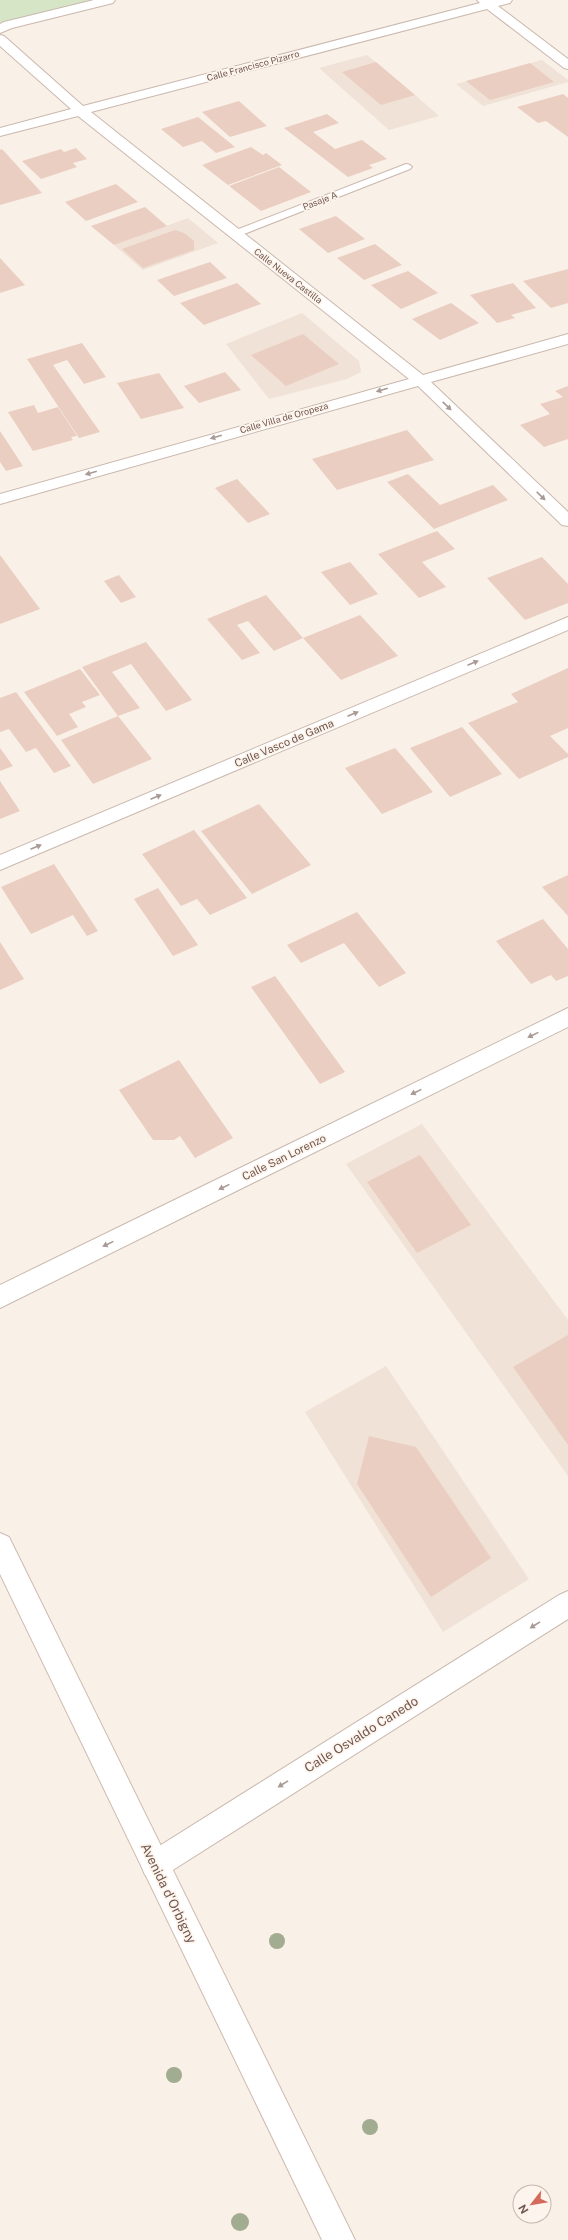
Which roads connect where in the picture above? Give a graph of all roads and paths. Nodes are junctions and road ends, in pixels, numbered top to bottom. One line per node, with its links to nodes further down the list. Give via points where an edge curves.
1 (109, 0): 4 (street)
2 (506, 0): 3 (street, Calle Francisco Pizarro)
3 (486, 2): 6 (street); 7 (street, Calle Francisco Pizarro)
4 (0, 29)
5 (0, 39): 7 (street, Calle Nueva Castilla)
6 (568, 65)
7 (82, 112): 8 (street, Calle Francisco Pizarro); 10 (street, Calle Nueva Castilla)
8 (0, 132)
9 (406, 168): 10 (lane, Pasaje A)
10 (235, 234): 12 (street, Calle Nueva Castilla)
11 (568, 339): 12 (street, Calle Villa de Oropeza)
12 (419, 379): 13 (street, Calle Villa de Oropeza, one-way to 13); 14 (street, Calle Nueva Castilla, one-way to 14)
13 (0, 498)
14 (568, 521)
15 (568, 623): 16 (street, Calle Vasco de Gama, one-way to 15)
16 (0, 863)
17 (568, 1017): 18 (street, Calle San Lorenzo, one-way to 18)
18 (0, 1297)
19 (0, 1546): 21 (street, Avenida d'Orbigny)
20 (568, 1604): 21 (street, Calle Osvaldo Canedo, one-way to 21)
21 (155, 1865): 22 (street, Avenida d'Orbigny)
22 (339, 2240)

